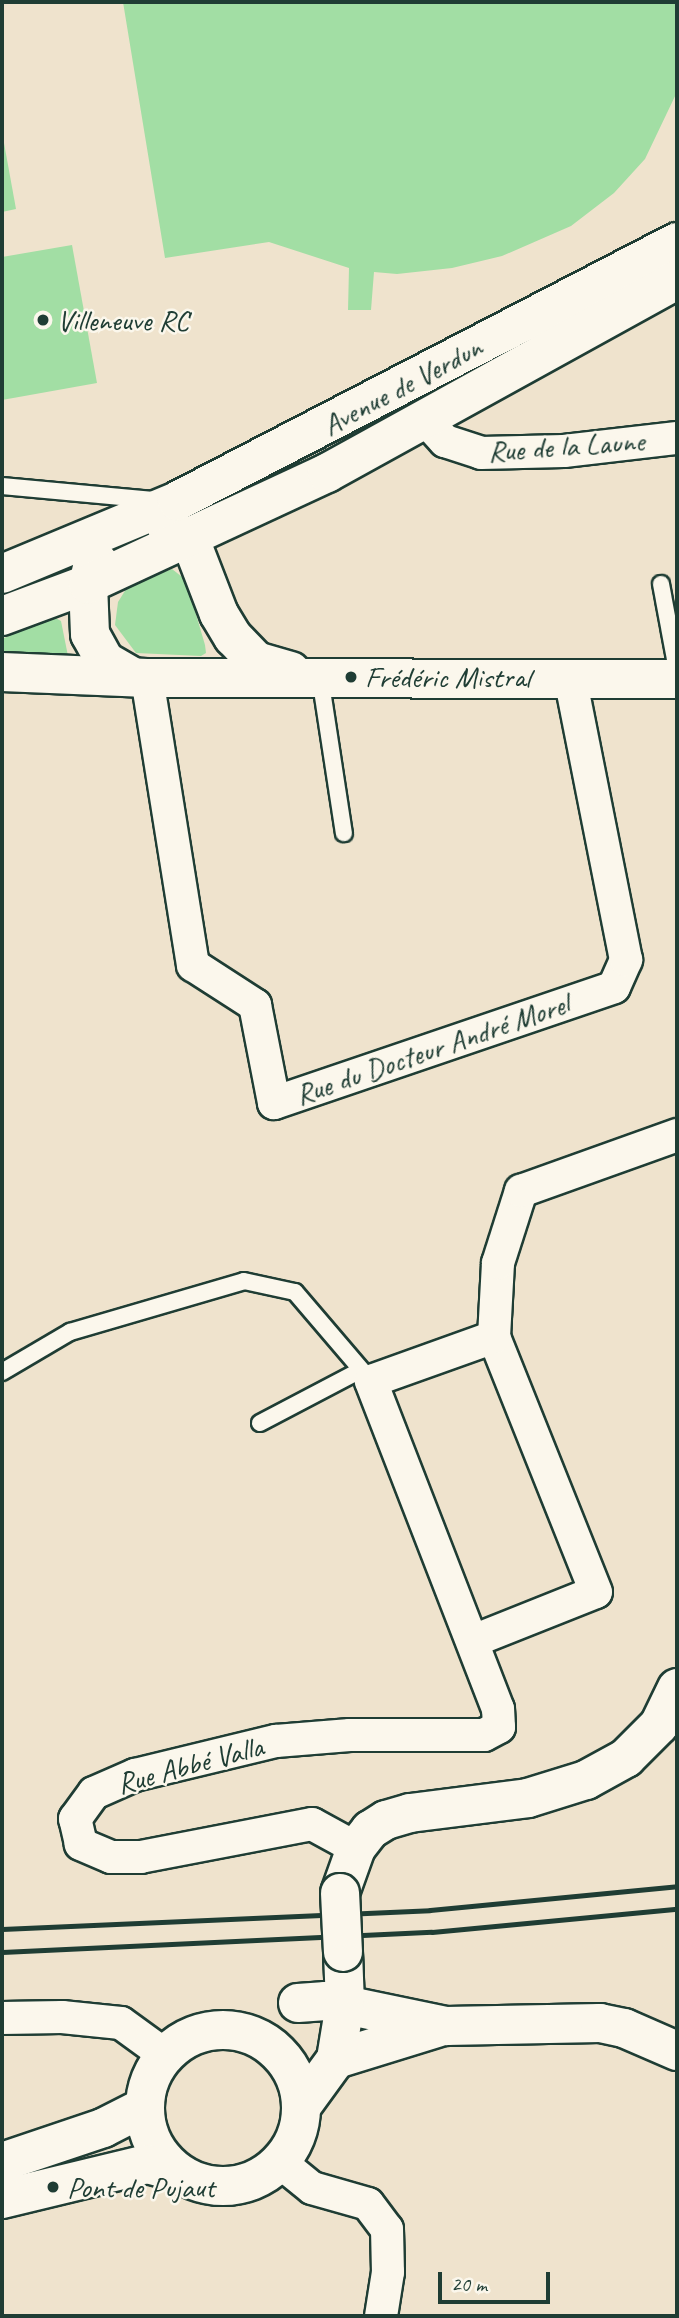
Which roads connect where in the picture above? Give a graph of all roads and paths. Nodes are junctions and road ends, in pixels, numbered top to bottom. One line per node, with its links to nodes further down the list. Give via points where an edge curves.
1 (677, 242): 6 (street, Avenue de Verdun, via 505,332)
2 (677, 280): 3 (street, Avenue de Verdun)
3 (425, 419): 4 (street, Rue de la Laune, via 444,441 481,453 564,451); 6 (street, Avenue de Verdun, via 327,473)
4 (677, 438)
5 (2, 486): 6 (lane)
6 (177, 523): 7 (street, via 125,524); 8 (street, via 115,551 92,568); 13 (street, via 233,637 256,660)
7 (2, 574)
8 (89, 584): 10 (street); 14 (street, via 90,634 105,661)
9 (661, 584): 11 (lane)
10 (2, 616)
11 (677, 670)
12 (2, 672): 14 (street)
13 (313, 676): 14 (street); 16 (street); 17 (lane)
14 (140, 677): 16 (street, Rue du Docteur André Morel, via 193,965 255,1005 274,1103 614,987 626,960)
15 (677, 679): 16 (street)
16 (571, 681)
17 (344, 833)
18 (677, 1135): 19 (street, via 521,1191 498,1263)
19 (494, 1337): 21 (street); 23 (street, via 596,1592)
20 (2, 1372): 21 (lane, via 71,1332 244,1281 295,1292)
21 (366, 1376): 22 (lane); 23 (street, Rue Abbé Valla)
22 (261, 1423)
23 (473, 1642): 25 (street, Rue Abbé Valla, via 498,1709 499,1727 484,1735 350,1735 276,1741 135,1775 94,1793 75,1819 81,1844 111,1857 141,1857 312,1824)
24 (677, 1693): 25 (street, via 659,1725 626,1758 586,1780 528,1798 410,1813 370,1830)
25 (356, 1848): 26 (street, bridge, via 340,1892)
26 (343, 1952): 27 (street); 28 (street)
27 (298, 2003): 28 (street); 31 (street)
28 (345, 2004): 30 (street); 34 (street)
29 (2, 2018): 33 (street, via 62,2017 121,2023)
30 (446, 2026): 32 (street, via 600,2023 624,2028); 34 (street)
31 (241, 2032): 33 (street, via 200,2033); 36 (street, via 265,2042 284,2059 297,2082)
32 (677, 2051)
33 (164, 2055): 35 (street, via 149,2079)
34 (336, 2059): 36 (street)
35 (144, 2107): 37 (street, via 103,2128); 39 (street, via 147,2131)
36 (301, 2107): 38 (street, via 295,2137)
37 (2, 2162)
38 (280, 2162): 39 (street, via 241,2185 196,2182); 41 (street, via 312,2188 368,2204 387,2229 388,2272)
39 (176, 2172): 40 (street, via 147,2164)
40 (2, 2199)
41 (381, 2316)

